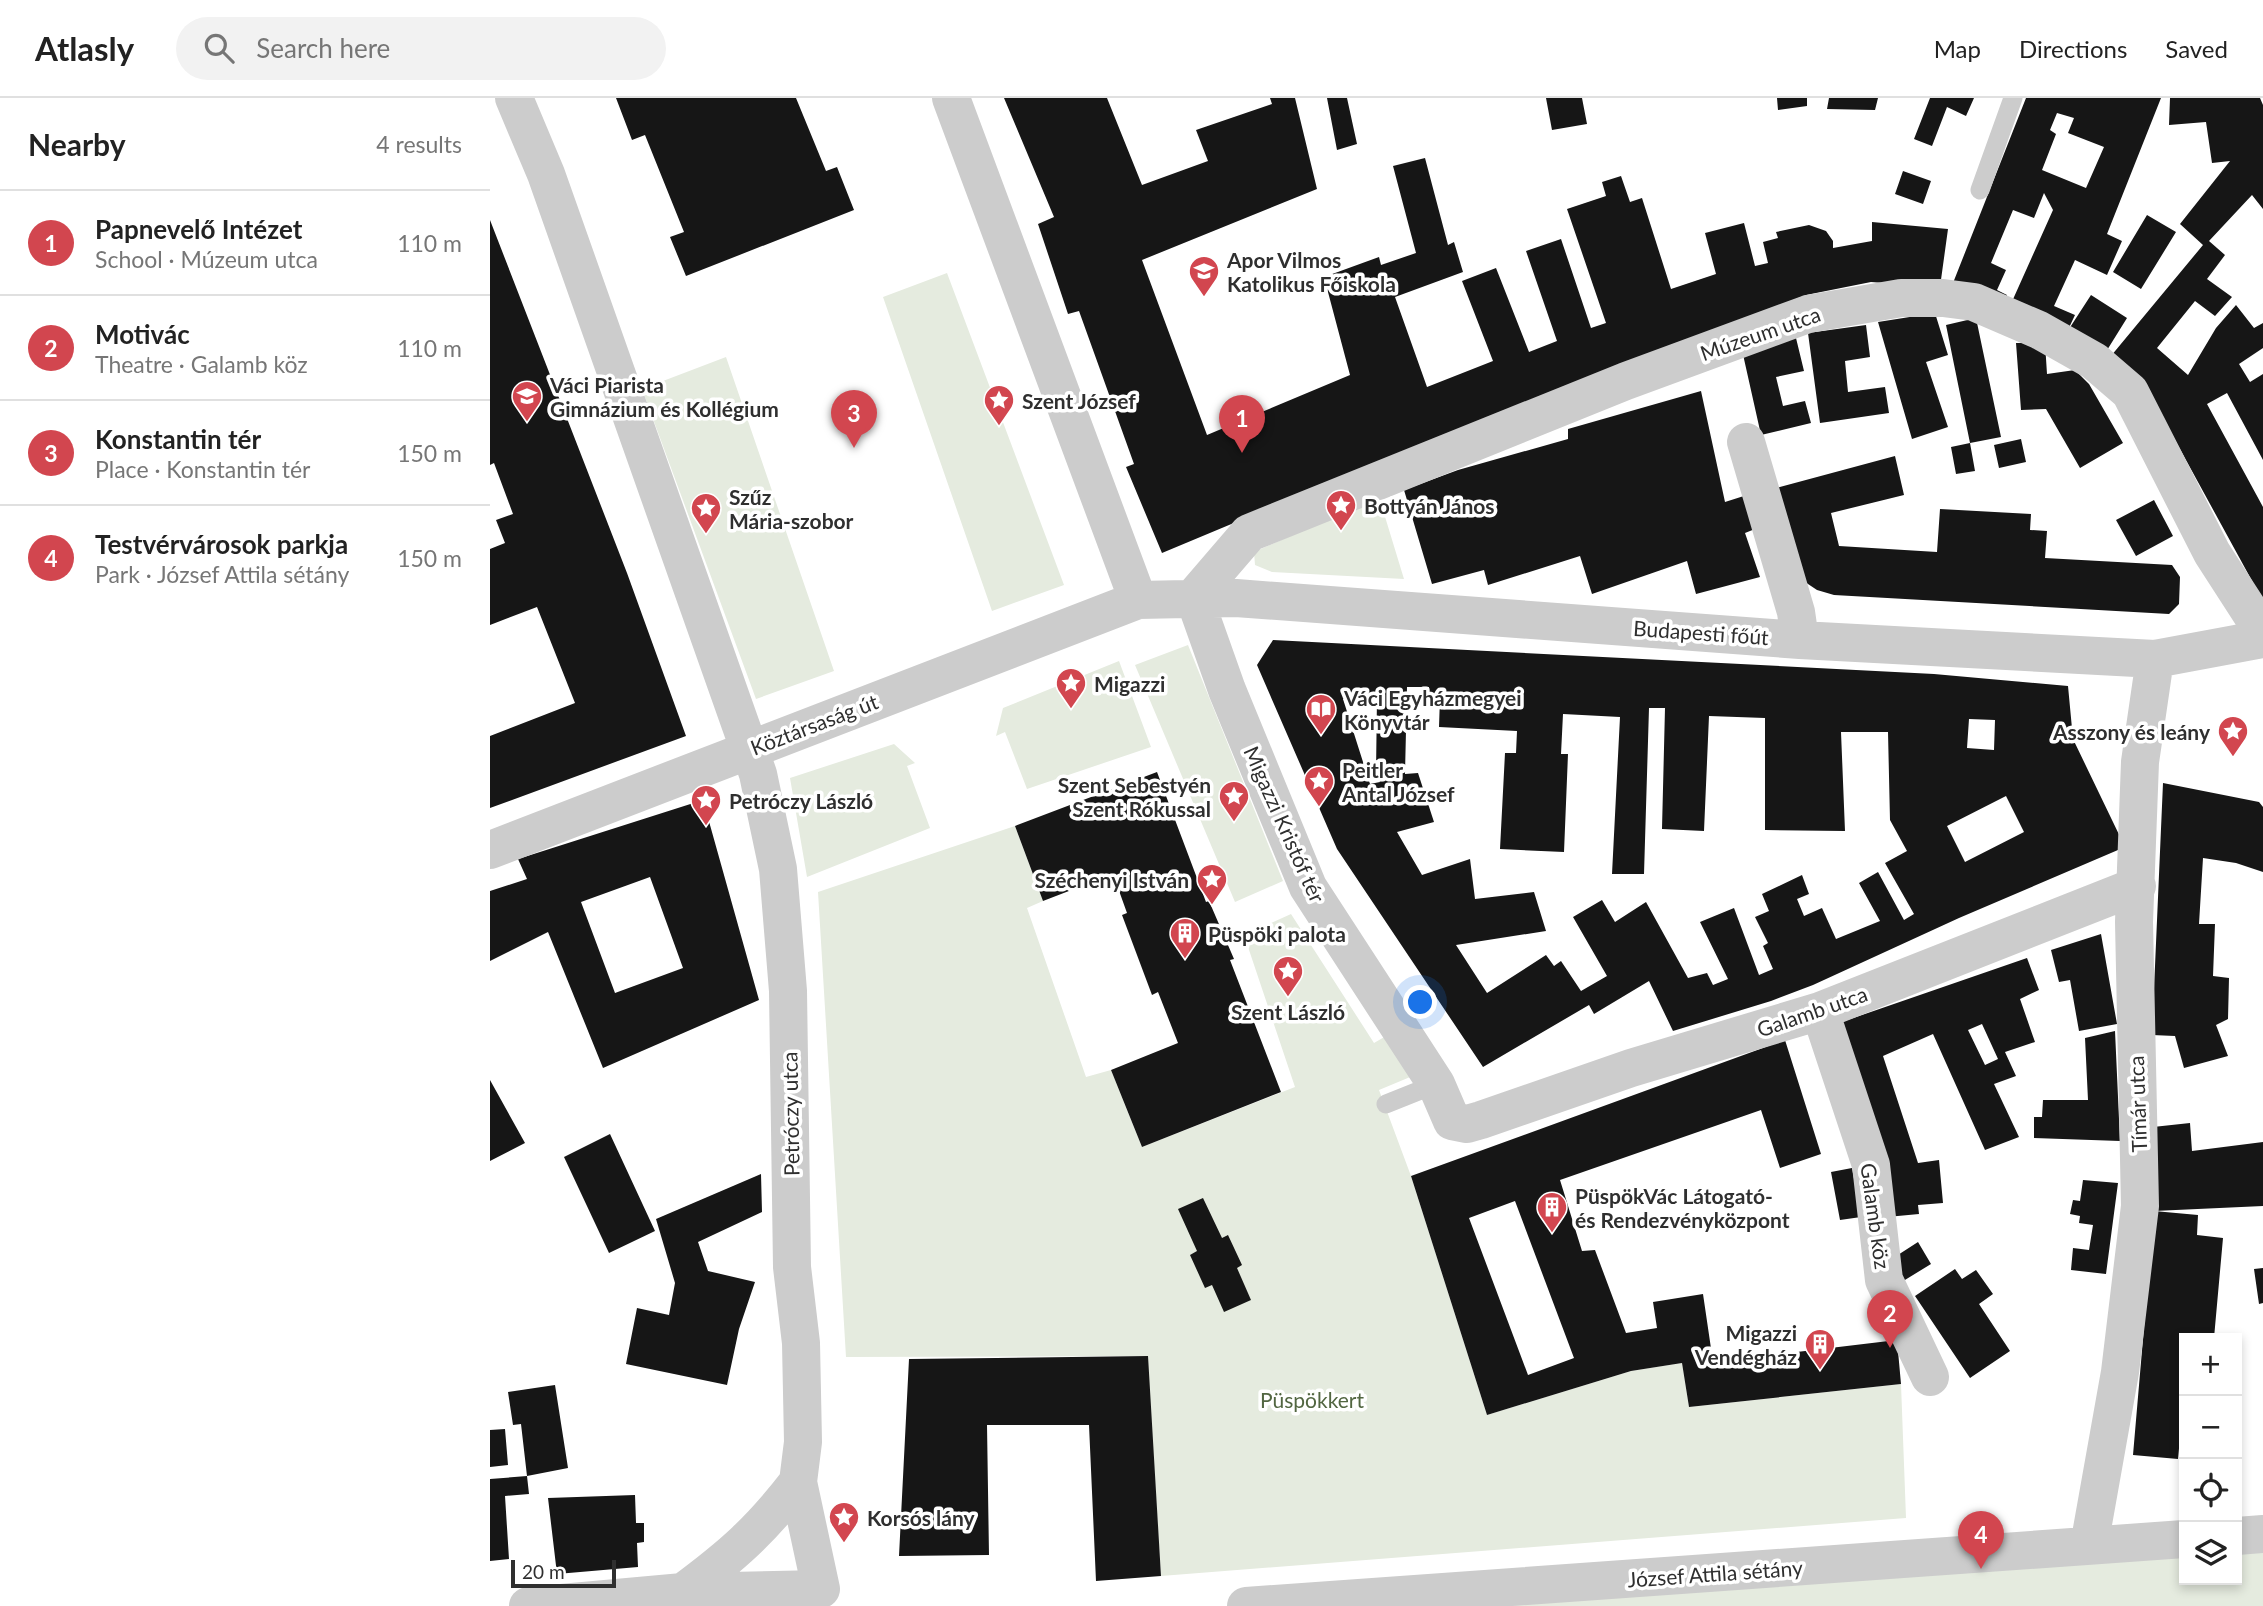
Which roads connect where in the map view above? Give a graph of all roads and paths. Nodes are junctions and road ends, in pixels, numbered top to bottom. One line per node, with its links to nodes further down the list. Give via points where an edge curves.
1 (514, 98): 12 (street, Petróczy utca, via 546,174)
2 (951, 98): 7 (street)
3 (2012, 98): 4 (lane)
4 (1980, 190)
5 (1746, 442): 10 (street, via 1796,612)
6 (1194, 597): 7 (street, Budapesti főút); 8 (street, Múzeum utca, via 1249,533 1626,381 1808,314 1901,298 1943,299 1974,302 2039,330 2094,361 2130,392 2212,553); 10 (street, Budapesti főút); 16 (street, Migazzi Kristóf tér, via 1308,887)
7 (1138, 600): 12 (street, Köztársaság út)
8 (2263, 632)
9 (2263, 639): 11 (street, Budapesti főút)
10 (1800, 640): 11 (street, Budapesti főút)
11 (2155, 659): 14 (street, Tímár utca, via 2140,762)
12 (748, 748): 13 (street, Köztársaság út); 20 (street, Petróczy utca, via 778,869 788,991 792,1267 802,1343 803,1441)
13 (490, 850)
14 (2137, 886): 15 (street, Galamb utca); 24 (street, Tímár utca, via 2134,961 2140,1206 2120,1372)
15 (1820, 1011): 18 (street, Galamb utca, via 1631,1068); 19 (street, Galamb köz, via 1871,1165 1884,1280)
16 (1436, 1084): 17 (lane); 18 (street, Migazzi Kristóf tér, via 1452,1121)
17 (1386, 1104)
18 (1481, 1120)
19 (1930, 1377)
20 (798, 1482): 25 (street, via 763,1527); 26 (street, Petróczy utca)
21 (2263, 1534): 22 (street)
22 (2242, 1536)
23 (2179, 1539): 24 (street, József Attila sétány)
24 (2090, 1546): 28 (street, József Attila sétány)
25 (684, 1592): 26 (street); 27 (street)
26 (832, 1597)
27 (528, 1606)
28 (1246, 1606)

